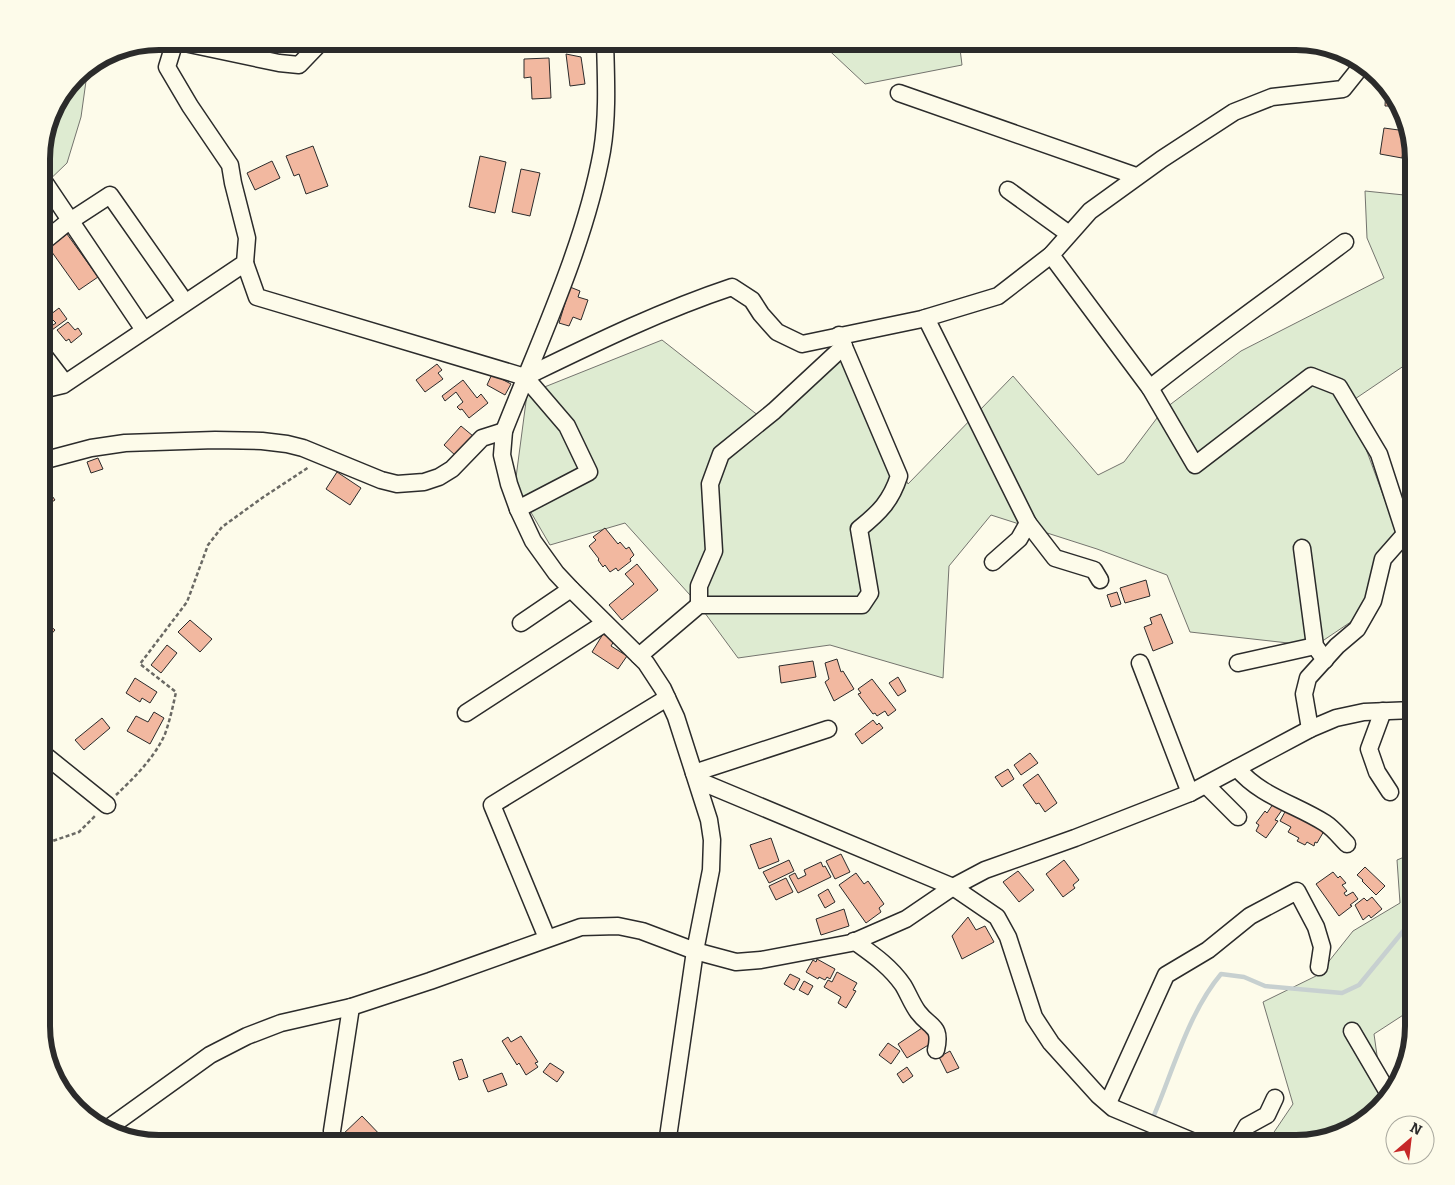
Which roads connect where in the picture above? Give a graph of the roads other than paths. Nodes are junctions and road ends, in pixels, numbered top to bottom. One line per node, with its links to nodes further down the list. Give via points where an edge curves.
1 (172, 50): 15 (street, via 167,67 230,165 247,238)
2 (215, 50): 3 (street, via 278,64 299,65)
3 (313, 50)
4 (605, 50): 21 (street, via 607,104 592,196 569,267)
5 (1359, 69): 7 (street, via 1343,89 1272,97 1234,112)
6 (899, 93): 7 (street)
7 (1136, 176): 11 (street, via 1090,211)
8 (1008, 190): 11 (street)
9 (50, 191): 10 (street)
10 (69, 222): 12 (street); 16 (street, via 110,195); 18 (street)
11 (1070, 234): 14 (street)
12 (50, 236)
13 (1345, 242): 24 (street)
14 (1051, 255): 17 (street, via 998,296); 24 (street)
15 (245, 263): 16 (street); 21 (street, via 257,297)
16 (185, 302): 18 (street)
17 (926, 318): 19 (street); 29 (street)
18 (144, 330): 22 (street)
19 (842, 341): 21 (street, via 802,344 777,332 752,300 732,287 642,322); 35 (street, via 774,411 721,454 710,484 714,551 700,586); 35 (street, via 899,476 893,494 878,514 859,529 870,593 862,605)
20 (50, 363): 22 (street)
21 (525, 377): 25 (street); 27 (street, via 566,426 589,472)
22 (65, 383): 23 (street)
23 (50, 388)
24 (1150, 388): 28 (street, via 1195,465 1311,376 1339,387 1379,454)
25 (504, 431): 26 (street, via 482,438 452,469 439,477 397,484 287,444 215,440 125,443); 27 (street, via 502,455)
26 (50, 459)
27 (518, 509): 34 (street, via 533,541)
28 (1405, 521)
29 (1028, 523): 32 (street, via 1019,539); 33 (street, via 1055,558 1094,570)
30 (1405, 535): 40 (street, via 1384,558 1373,601 1357,629)
31 (1302, 548): 38 (street)
32 (993, 562)
33 (1100, 580)
34 (571, 589): 36 (street); 37 (street)
35 (699, 605): 39 (street)
36 (605, 623): 39 (street); 46 (street)
37 (521, 624)
38 (1314, 646): 40 (street); 42 (street)
39 (639, 656): 43 (street)
40 (1325, 660): 48 (street, via 1308,678 1304,694)
41 (1140, 663): 54 (street)
42 (1238, 663)
43 (667, 698): 51 (street); 59 (street, via 492,805)
44 (1405, 710): 45 (street)
45 (1382, 711): 48 (street, via 1336,718); 53 (street, via 1369,749 1377,772)
46 (466, 713)
47 (828, 729): 51 (street)
48 (1310, 729): 50 (street)
49 (50, 759): 55 (street)
50 (1237, 768): 52 (street); 57 (street, via 1245,778 1271,796 1325,823)
51 (696, 776): 58 (street); 61 (street, via 710,820 711,870)
52 (1206, 785): 54 (street); 56 (street)
53 (1390, 792)
54 (1190, 793): 58 (street, via 985,870)
55 (107, 805)
56 (1238, 817)
57 (1347, 844)
58 (953, 887): 60 (street, via 906,919); 68 (street, via 997,917 1008,937 1034,1017 1051,1043)
59 (547, 938): 61 (street, via 581,927 618,926 642,931); 63 (street)
60 (854, 941): 61 (street, via 736,962); 65 (street, via 883,962 902,984 918,1012 933,1026 939,1038)
61 (695, 951): 71 (street)
62 (1319, 967): 68 (street, via 1322,947 1316,927 1297,891 1250,916 1208,950 1166,975)
63 (351, 1006): 69 (street, via 281,1023 247,1036 210,1055); 70 (street)
64 (1352, 1031): 66 (street)
65 (936, 1050)
66 (1386, 1089)
67 (1275, 1098): 73 (street, via 1267,1114 1247,1126)
68 (1108, 1103): 72 (street)
69 (114, 1125)
70 (332, 1131)
71 (668, 1135)
72 (1177, 1135)
73 (1242, 1135)

